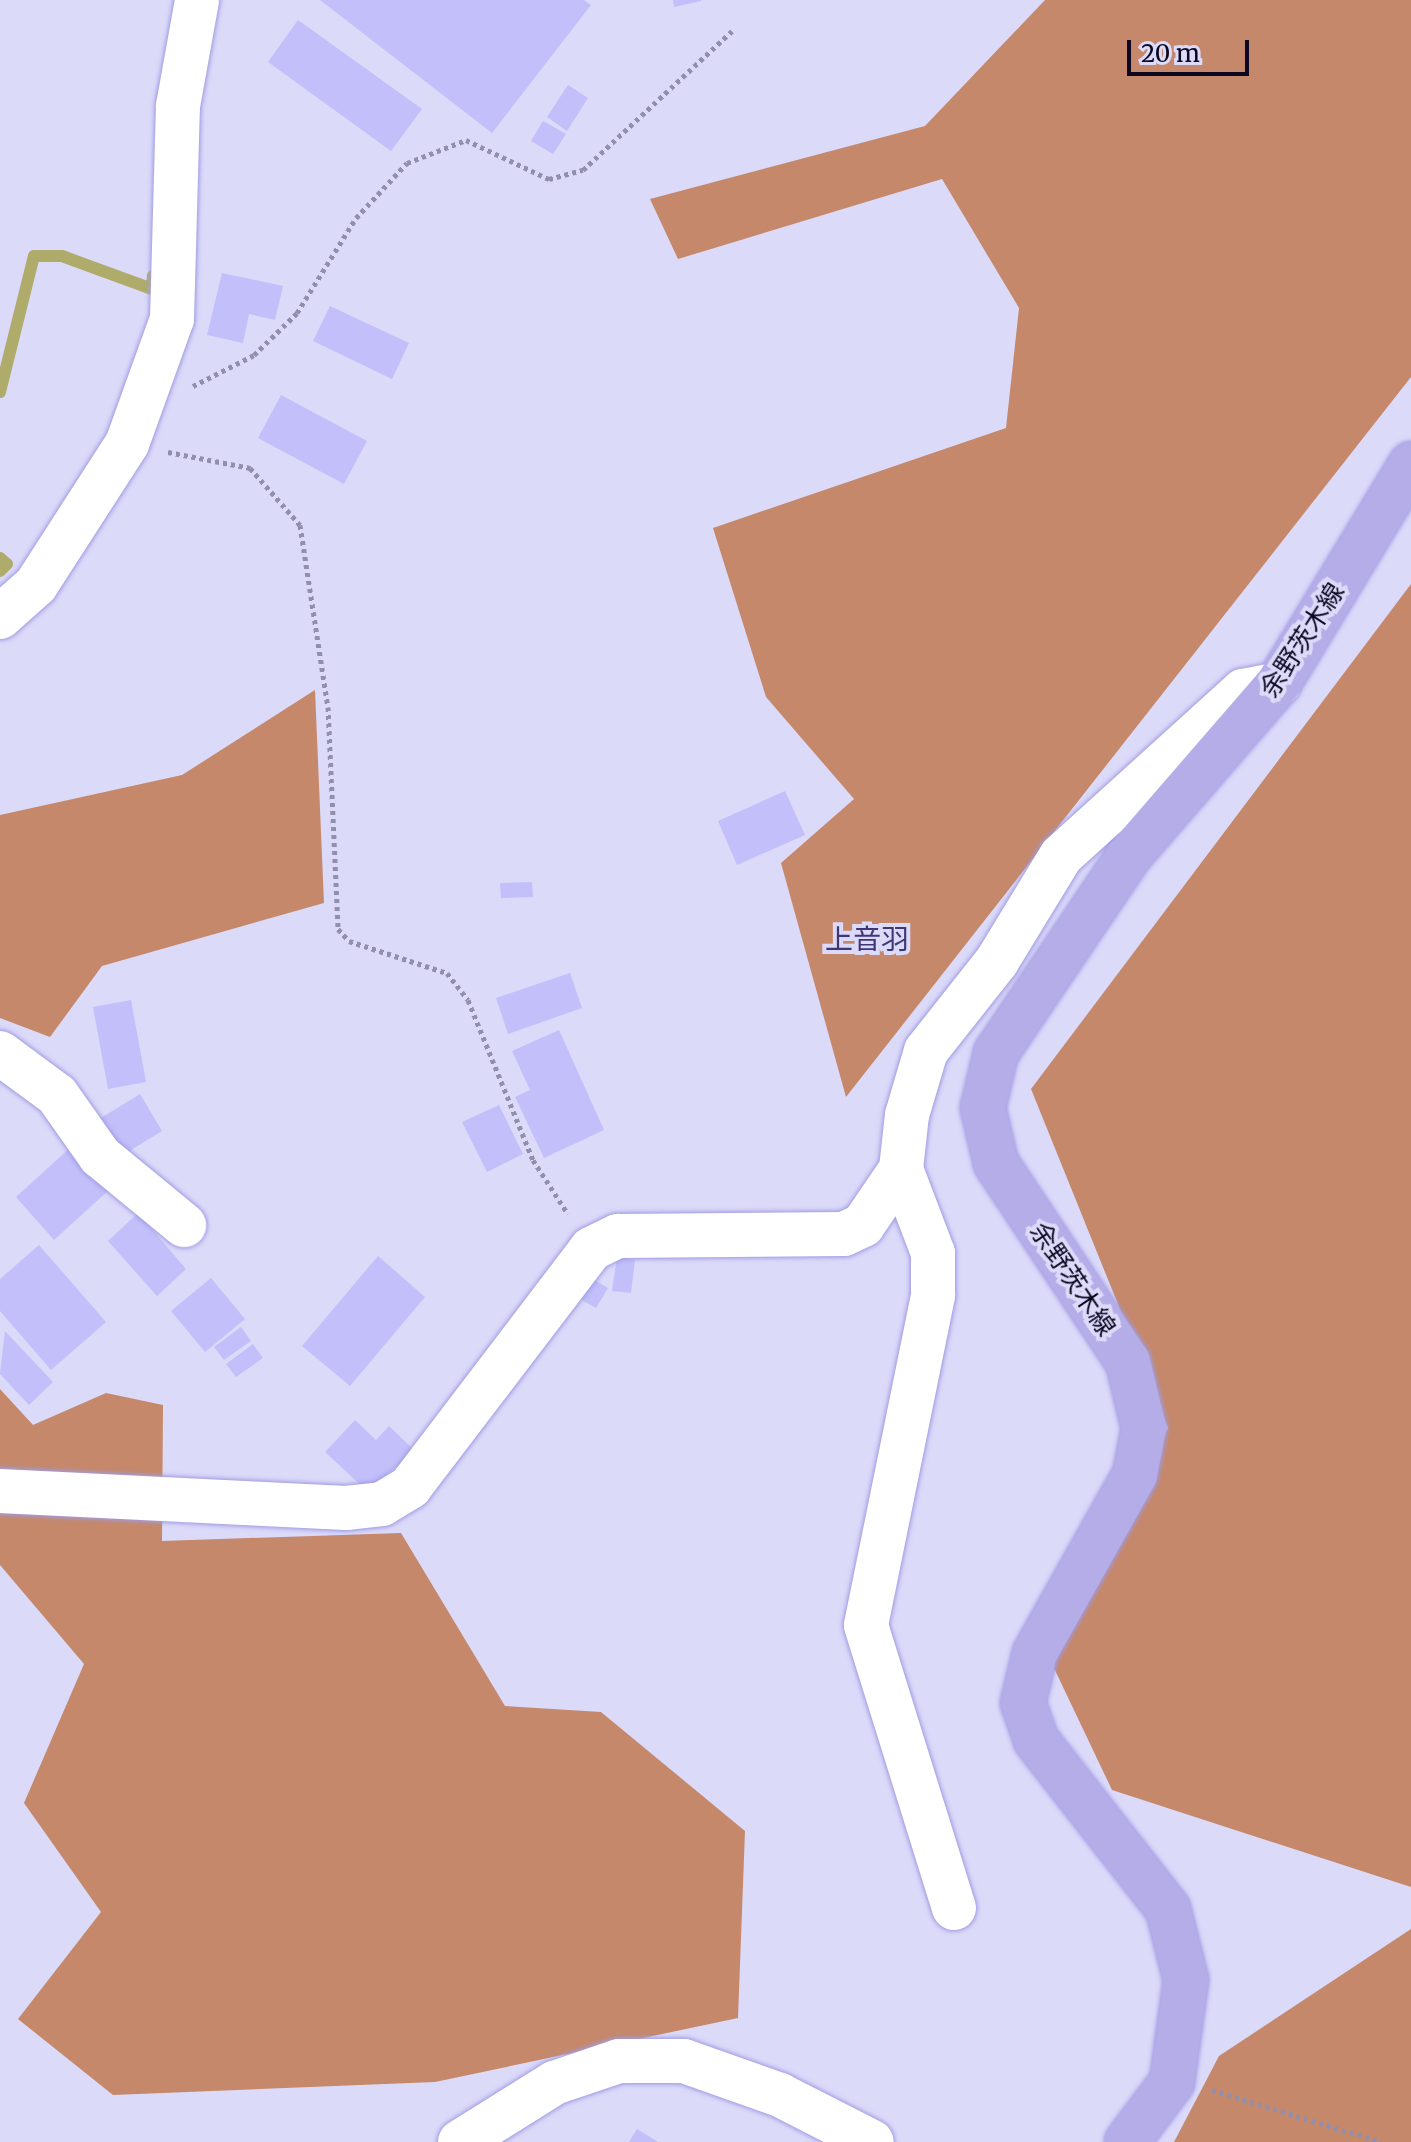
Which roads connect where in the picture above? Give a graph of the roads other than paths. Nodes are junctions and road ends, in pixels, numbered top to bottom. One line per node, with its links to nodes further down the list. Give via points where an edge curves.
1 (197, 0): 3 (street, via 178,106 172,319 133,429 36,585)
2 (1411, 464): 4 (main road, 余野茨木線)
3 (0, 617)
4 (1278, 684): 6 (street, via 1243,691 1061,856 997,961 926,1051); 12 (main road, 余野茨木線, via 1104,891 996,1053 983,1108 996,1163 1128,1362 1144,1428 1135,1475 1035,1653 1023,1703 1036,1740 1168,1909 1186,1980 1172,2082)
5 (0, 1053): 7 (street, via 57,1095 100,1156)
6 (901, 1169): 8 (street, via 863,1225 844,1234 618,1236 591,1249 410,1487 382,1504 346,1508); 9 (street, via 933,1253 933,1295 866,1625)
7 (184, 1225)
8 (0, 1491)
9 (954, 1908)
10 (460, 2142): 11 (street, via 554,2083 619,2061 684,2061 780,2095)
11 (872, 2142)
12 (1127, 2142)

